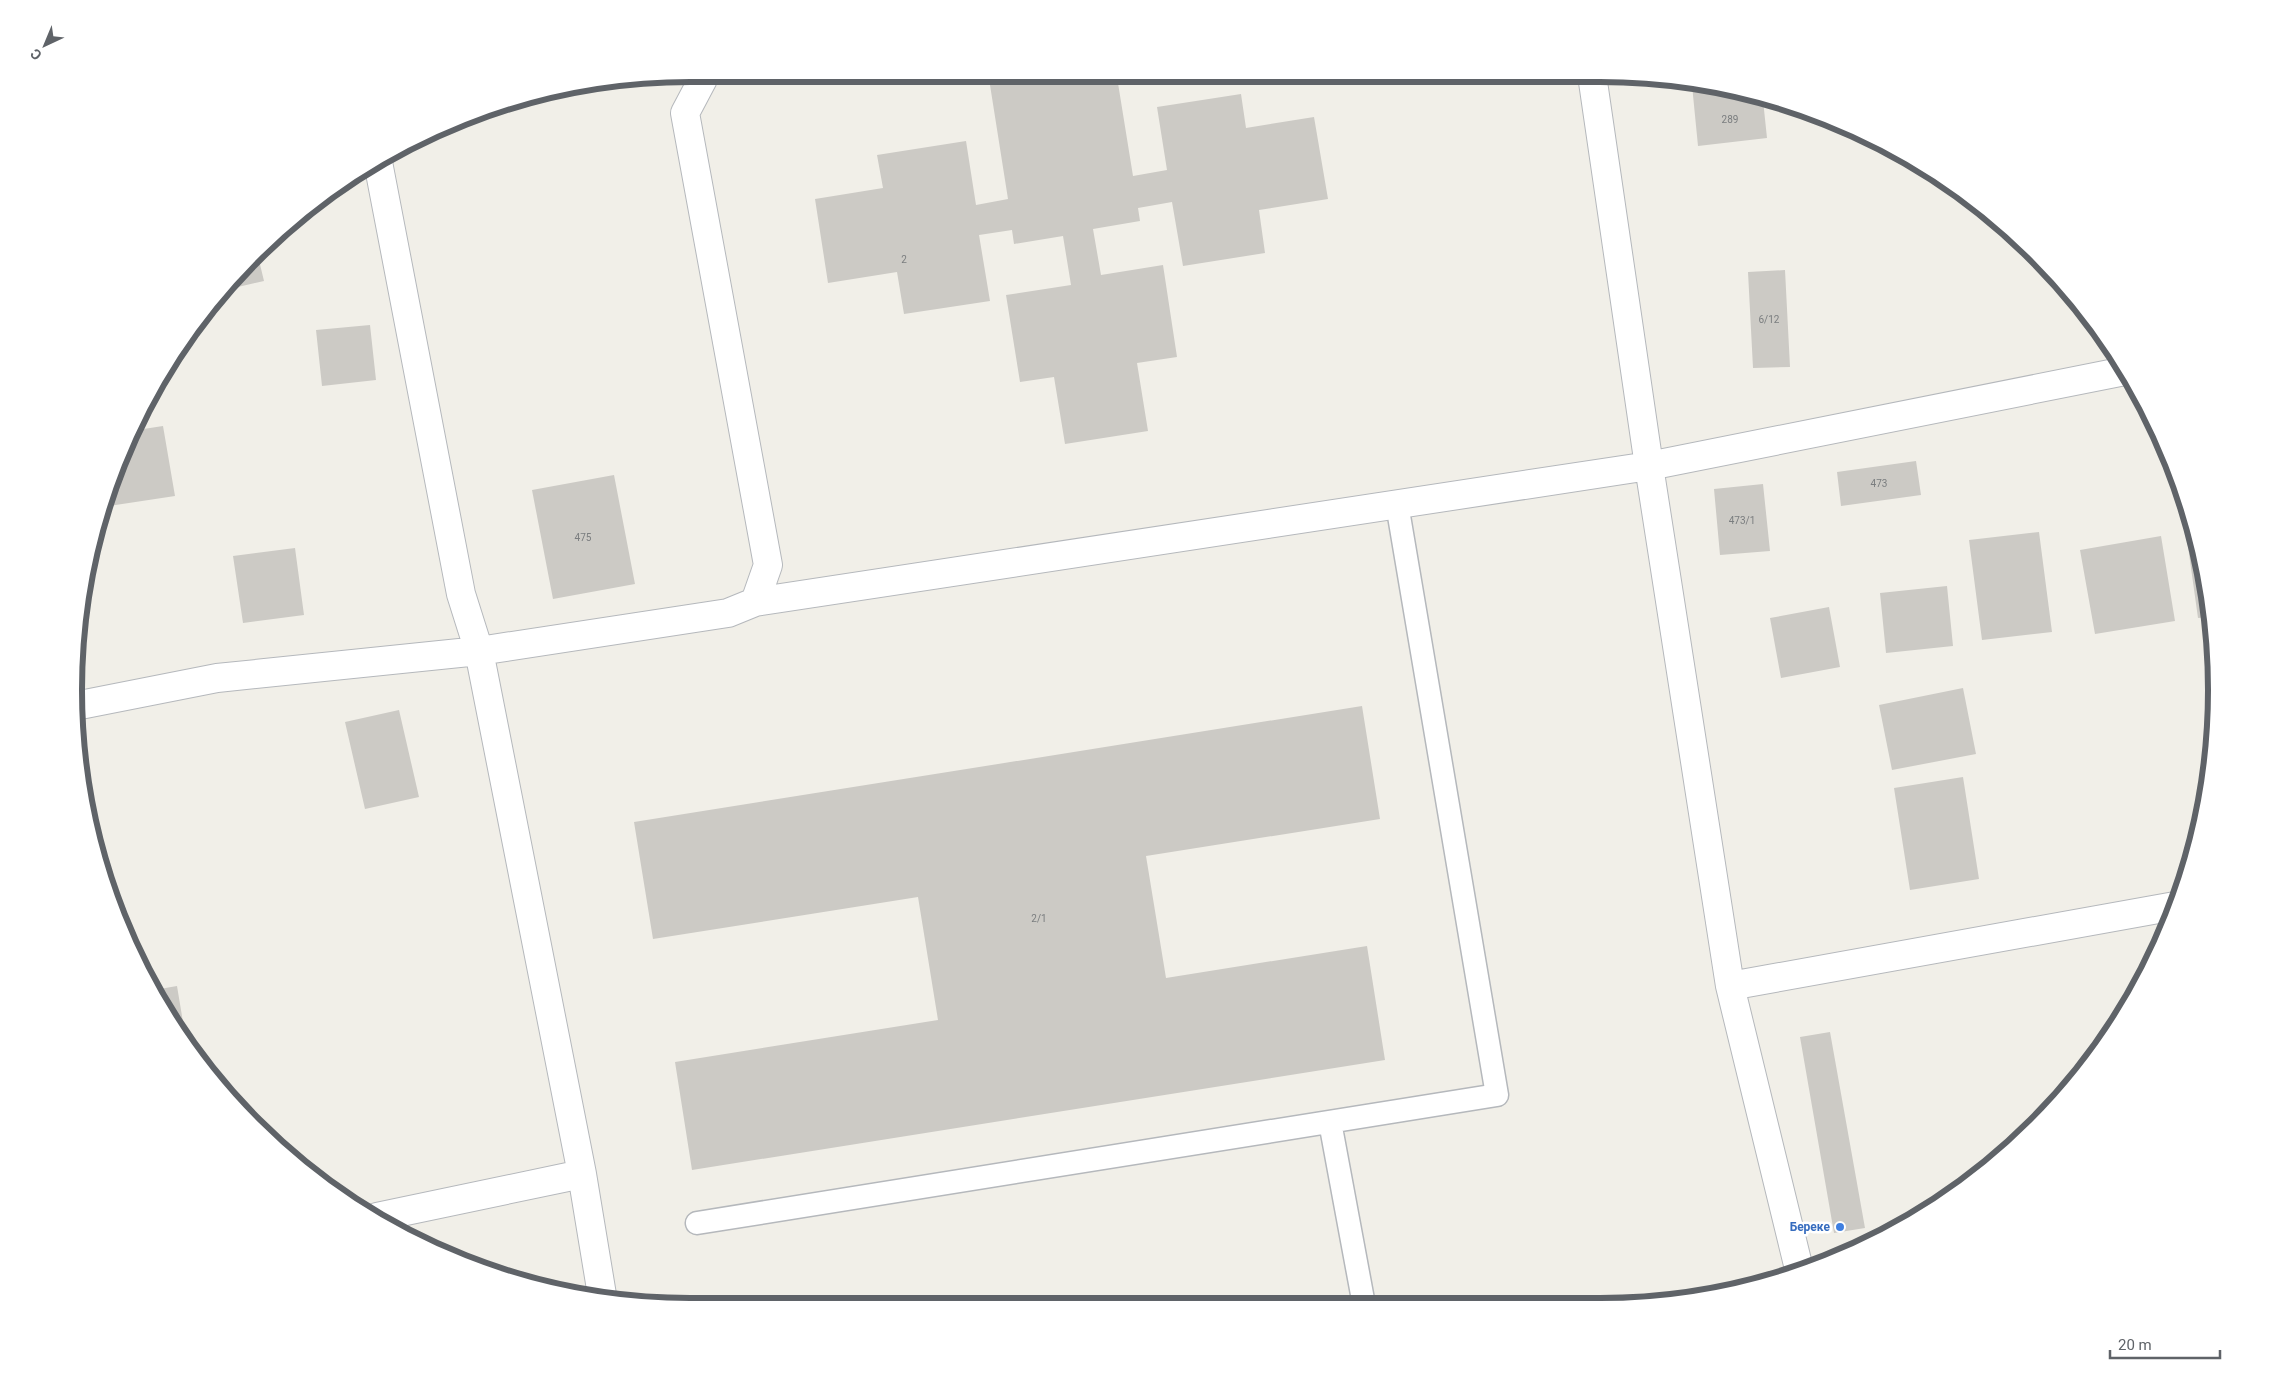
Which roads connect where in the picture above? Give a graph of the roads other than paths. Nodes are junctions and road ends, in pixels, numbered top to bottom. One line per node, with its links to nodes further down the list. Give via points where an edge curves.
1 (700, 82): 7 (street, via 685,113 768,565)
2 (1593, 82): 5 (street)
3 (379, 168): 8 (street, via 461,594)
4 (2118, 372): 5 (street)
5 (1649, 466): 6 (street); 11 (street)
6 (1397, 504): 7 (street); 12 (lane, via 1497,1095)
7 (754, 602): 8 (street, via 728,613)
8 (479, 651): 9 (street, via 218,678); 13 (street)
9 (83, 704)
10 (2166, 908): 11 (street)
11 (1730, 986): 16 (street)
12 (1330, 1122): 15 (lane); 18 (lane)
13 (582, 1174): 14 (street); 17 (street)
14 (385, 1215)
15 (697, 1223)
16 (1798, 1264)
17 (601, 1291)
18 (1363, 1298)

